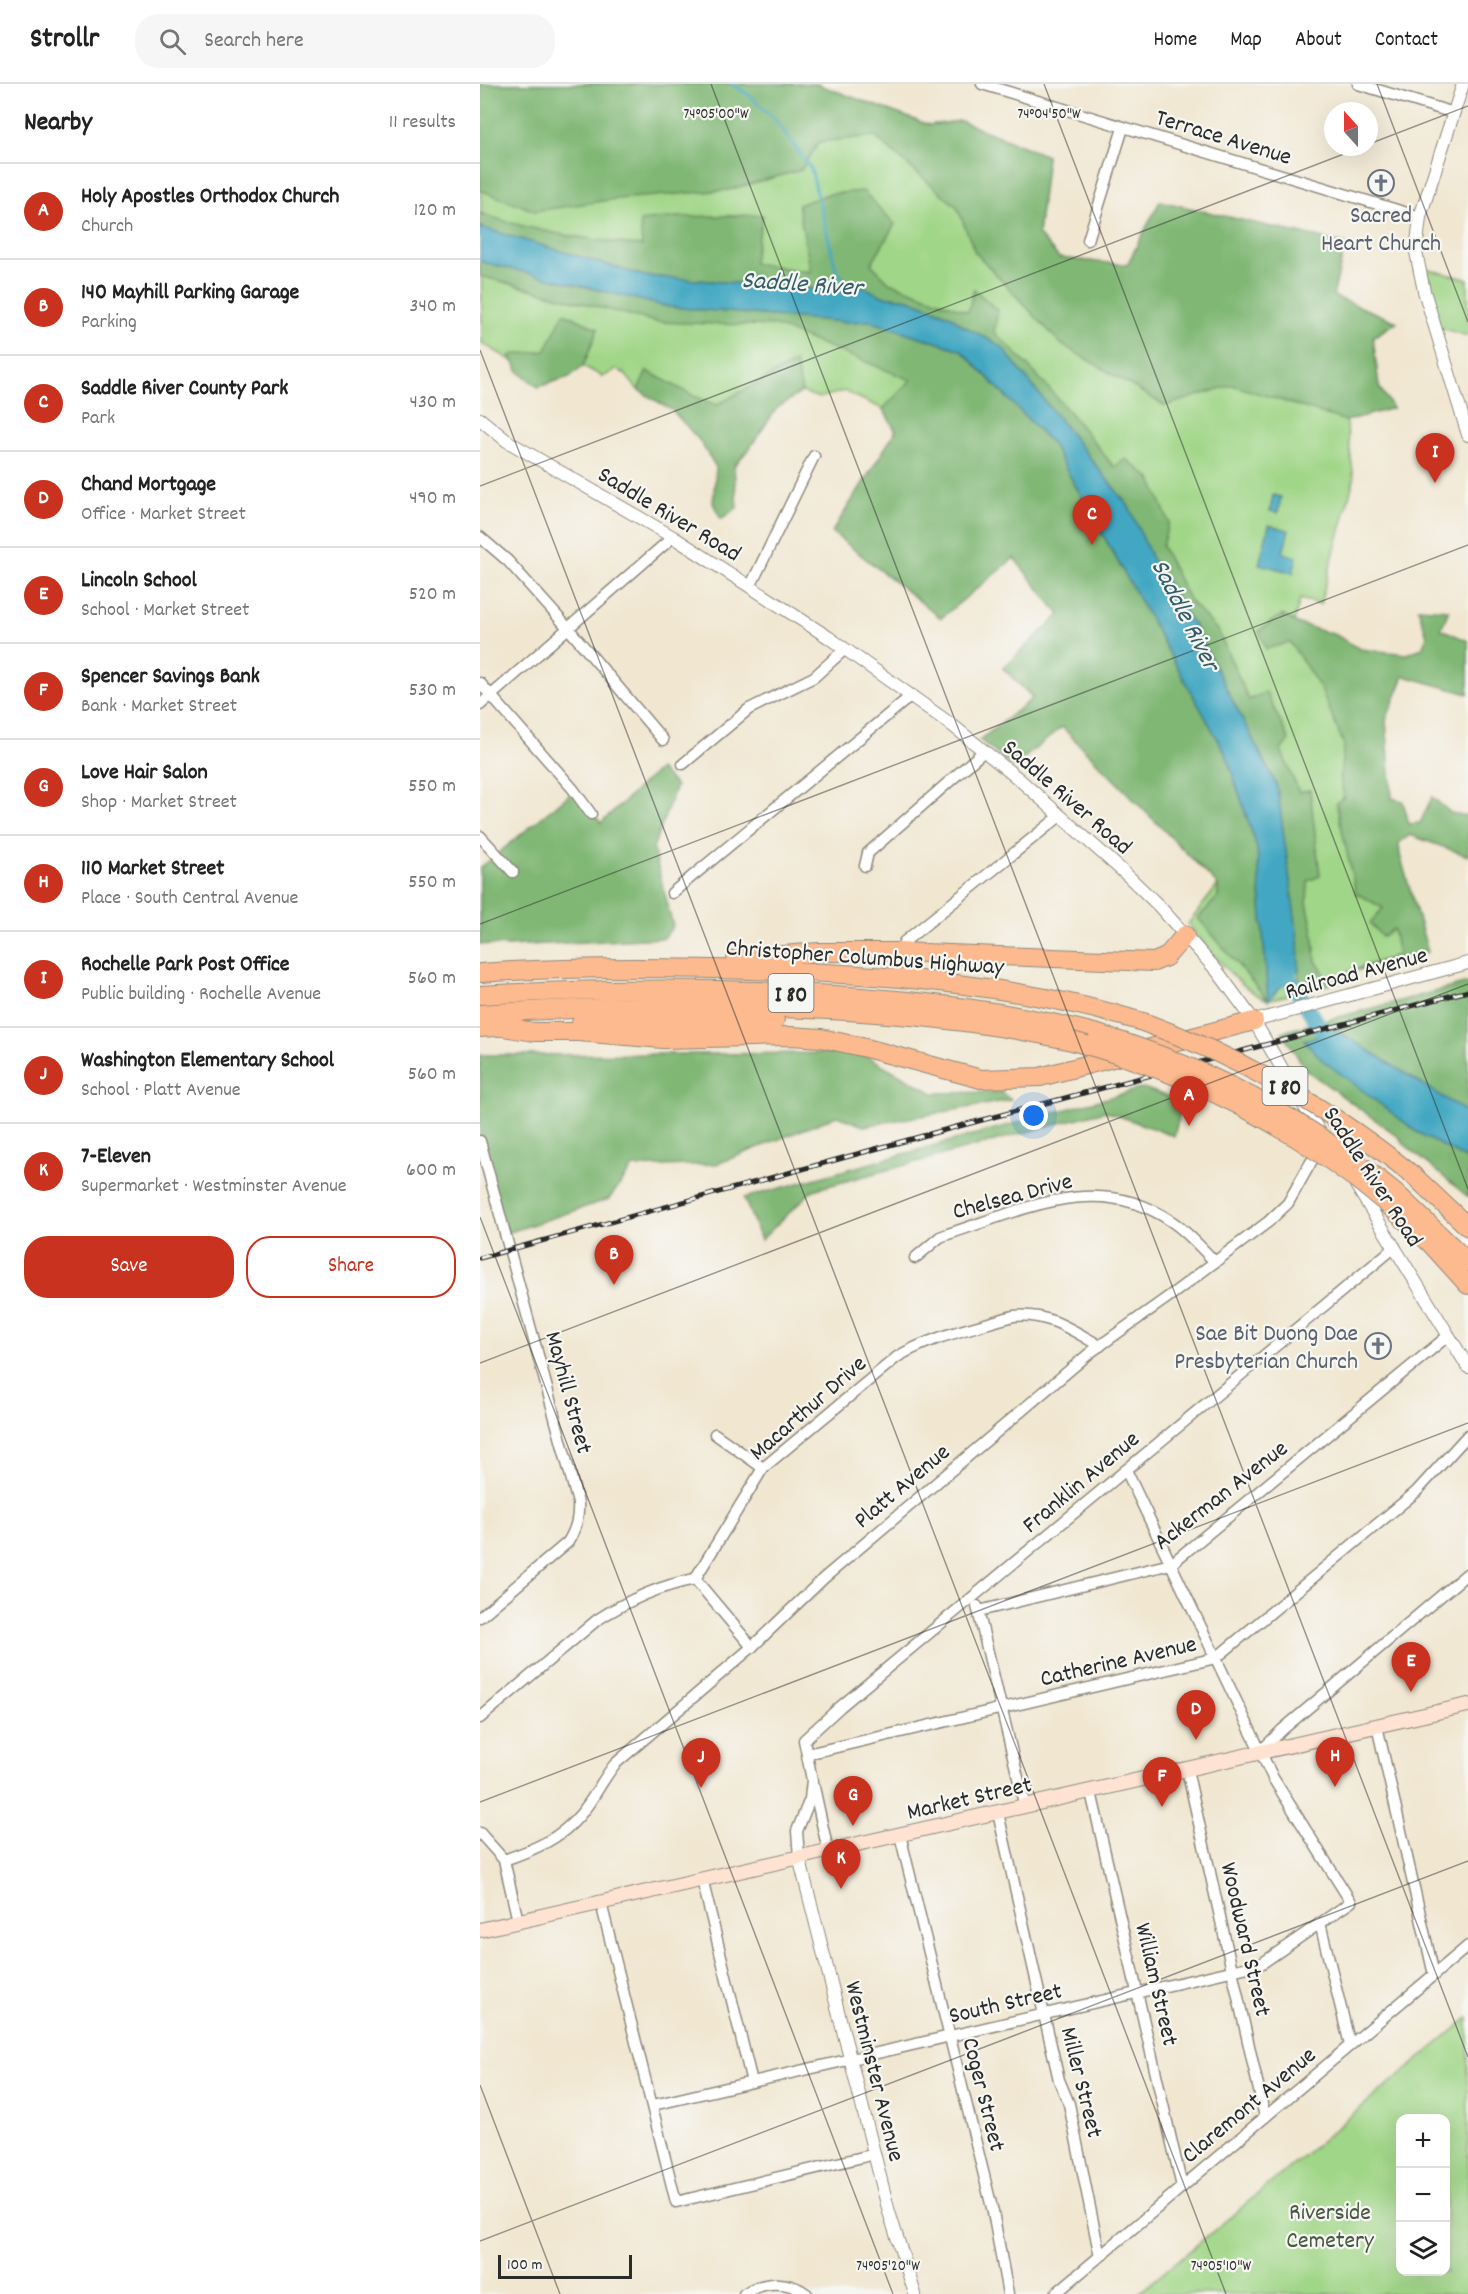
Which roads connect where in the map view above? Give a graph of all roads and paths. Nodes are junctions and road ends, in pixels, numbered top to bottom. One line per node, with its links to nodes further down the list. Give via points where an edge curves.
1 (982, 84): 5 (street, Terrace Avenue)
2 (1358, 84): 4 (street)
3 (1463, 84): 4 (street)
4 (1454, 113): 6 (street)
5 (1124, 128): 6 (street, Terrace Avenue); 7 (street)
6 (1420, 217): 9 (street, via 1418,267)
7 (1088, 240)
8 (480, 419): 12 (street, Saddle River Road, via 528,454)
9 (1468, 435)
10 (814, 456): 13 (street)
11 (480, 537): 14 (street, via 508,561)
12 (673, 537): 13 (street, Saddle River Road); 14 (street)
13 (750, 587): 15 (street, Saddle River Road)
14 (568, 628): 17 (street); 20 (street)
15 (845, 649): 18 (street, Saddle River Road); 22 (street, via 814,677 749,709)
16 (480, 682): 17 (street)
17 (491, 695): 19 (street); 23 (street)
18 (912, 695): 21 (street, Saddle River Road); 28 (street)
19 (480, 705)
20 (663, 740)
21 (984, 751): 24 (street, Saddle River Road); 26 (street, via 868,852)
22 (683, 764)
23 (591, 814)
24 (1060, 816): 29 (street, Saddle River Road, via 1127,875); 30 (street)
25 (480, 836): 27 (street)
26 (865, 866)
27 (513, 872)
28 (672, 893)
29 (1185, 936): 32 (highway, via 1166,957 1154,962 819,952); 37 (street, Saddle River Road)
30 (904, 942)
31 (1468, 963): 37 (street, Railroad Avenue)
32 (643, 968): 33 (highway, Christopher Columbus Highway / I 80); 43 (highway, Christopher Columbus Highway / I 80, bridge, via 823,972 945,982 1055,999 1143,1022 1221,1053 1344,1123 1414,1176)
33 (480, 972)
34 (480, 995): 42 (highway, Christopher Columbus Highway / I 80, bridge, via 648,989 819,994 979,1009 1042,1020 1155,1052 1245,1092 1329,1142)
35 (480, 1014): 36 (highway, Christopher Columbus Highway / I 80, via 584,1008 734,1007)
36 (939, 1018): 38 (highway, via 648,1021); 42 (highway, Christopher Columbus Highway / I 80, bridge, via 1072,1041 1150,1065 1237,1104)
37 (1254, 1021): 38 (highway, via 1040,1077 1005,1080 981,1079 821,1038 663,1039); 41 (street, Saddle River Road)
38 (503, 1027): 39 (highway)
39 (480, 1028)
40 (480, 1141): 61 (street, Mayhill Street, via 579,1514 568,1542)
41 (1327, 1144): 44 (street, Saddle River Road); 46 (street, Platt Avenue, via 1311,1162 1285,1206)
42 (1391, 1198): 47 (highway, Christopher Columbus Highway / I 80); 48 (highway, Christopher Columbus Highway / I 80)
43 (1468, 1227)
44 (1395, 1247): 49 (street, Saddle River Road); 55 (street, Franklin Avenue)
45 (915, 1258): 46 (street, Chelsea Drive, via 948,1234 1058,1199 1094,1195 1123,1199 1157,1213 1173,1222)
46 (1215, 1262): 50 (street, Platt Avenue)
47 (1468, 1262)
48 (1468, 1285)
49 (1449, 1335): 51 (street, Saddle River Road); 56 (street, Ackerman Avenue)
50 (1100, 1346): 54 (street, Macarthur Drive, via 1049,1318 1024,1315 930,1340 897,1357); 62 (street, Platt Avenue, via 824,1578)
51 (1468, 1367)
52 (715, 1434): 54 (street)
53 (1468, 1435): 63 (street, Catherine Avenue, via 1416,1492)
54 (763, 1468): 58 (street, Macarthur Drive)
55 (1126, 1470): 56 (street); 59 (street, Franklin Avenue)
56 (1171, 1564): 60 (street, Ackerman Avenue); 63 (street)
57 (1468, 1574): 68 (street)
58 (695, 1579): 62 (street); 66 (street, via 656,1589 617,1607)
59 (975, 1596): 60 (street); 69 (street, Franklin Avenue, via 804,1740)
60 (979, 1611): 65 (street)
61 (480, 1617)
62 (752, 1647): 79 (street, Platt Avenue, via 615,1764 569,1827 542,1846)
63 (1216, 1659): 65 (street, Catherine Avenue); 68 (street)
64 (1468, 1705): 67 (main road, Market Street)
65 (1002, 1709): 69 (street, Catherine Avenue); 73 (street)
66 (480, 1718)
67 (1377, 1726): 68 (main road, Market Street); 87 (street)
68 (1260, 1752): 70 (main road, Market Street); 83 (street, South Street, via 1351,1902)
69 (807, 1754): 71 (street)
70 (1187, 1770): 72 (main road, Market Street); 86 (street, Woodward Street)
71 (812, 1776): 77 (street); 78 (street, via 810,1799 797,1831)
72 (1091, 1792): 73 (main road, Market Street); 88 (street, William Street)
73 (1025, 1807): 74 (main road, Market Street)
74 (998, 1813): 76 (main road, Market Street); 89 (street, Miller Street)
75 (480, 1833): 79 (street)
76 (900, 1835): 77 (main road, Market Street); 90 (street, Coger Street)
77 (828, 1851): 78 (main road, Market Street)
78 (799, 1857): 80 (main road, Market Street); 92 (street, Westminster Avenue)
79 (504, 1860): 82 (street)
80 (702, 1879): 81 (main road, Market Street); 93 (street)
81 (601, 1903): 82 (main road, Market Street); 94 (street)
82 (518, 1921): 84 (main road, Market Street)
83 (1320, 1923): 86 (street, South Street, via 1261,1964); 91 (street)
84 (480, 1930)
85 (1468, 1946): 87 (street, Claremont Avenue)
86 (1233, 1970): 88 (street, South Street); 95 (street, Woodward Street)
87 (1434, 1975): 91 (street, Claremont Avenue)
88 (1138, 1992): 89 (street, South Street); 97 (street, William Street)
89 (1044, 2014): 90 (street, South Street); 98 (street, Miller Street, via 1059,2080 1070,2104)
90 (949, 2037): 92 (street, South Street); 102 (street, Coger Street, via 993,2212)
91 (1350, 2045): 95 (street, Claremont Avenue)
92 (852, 2060): 93 (street, South Street); 96 (street, Westminster Avenue)
93 (752, 2082): 94 (street, South Street)
94 (653, 2105): 96 (street, via 676,2202)
95 (1265, 2117): 97 (street, Claremont Avenue)
96 (875, 2154): 101 (street, Westminster Avenue)
97 (1182, 2187): 98 (street, Claremont Avenue)
98 (1100, 2257): 103 (street, Claremont Avenue)
99 (744, 2294): 100 (street, via 759,2286 779,2283)
100 (807, 2294)
101 (915, 2294)
102 (1008, 2294)
103 (1055, 2294)

